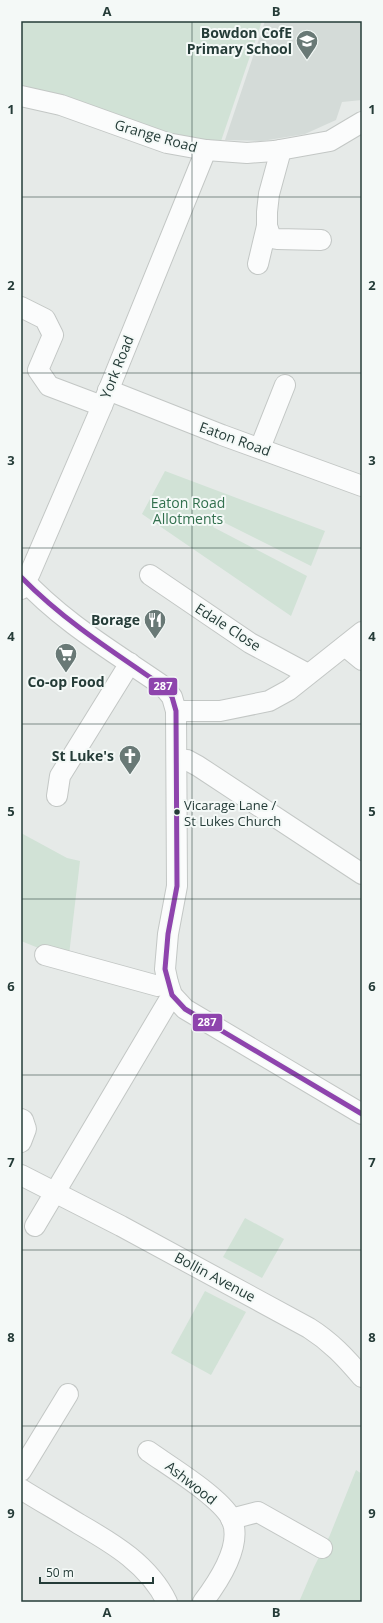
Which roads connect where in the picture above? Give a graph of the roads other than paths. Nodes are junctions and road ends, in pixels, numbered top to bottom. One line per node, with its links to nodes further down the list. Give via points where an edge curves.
1 (21, 96): 3 (street, Grange Road, via 61,105 167,142)
2 (362, 122): 4 (street, Grange Road, via 330,142)
3 (206, 150): 4 (street, Grange Road, via 247,153); 10 (street, York Road)
4 (280, 150): 5 (street, via 269,194)
5 (267, 226): 6 (street, via 271,238); 7 (street)
6 (321, 240)
7 (258, 264)
8 (21, 307): 10 (street, Eaton Road, via 45,319 53,335 38,370 49,386)
9 (284, 385): 11 (street)
10 (105, 398): 11 (street, Eaton Road); 14 (street, York Road)
11 (260, 448): 12 (street, Eaton Road)
12 (362, 486)
13 (150, 575): 19 (street, Edale Close, via 250,643)
14 (23, 583): 18 (street, via 78,628)
15 (362, 632): 16 (street)
16 (345, 646): 17 (street); 19 (street)
17 (362, 660)
18 (130, 663): 20 (street, via 163,686 172,697); 22 (street, via 60,776)
19 (308, 674): 20 (street, via 289,690 269,701 220,711)
20 (176, 711): 21 (street)
21 (178, 760): 23 (street, via 187,760 198,766); 25 (street, via 177,886 168,934 165,969)
22 (57, 796)
23 (362, 874)
24 (45, 955): 25 (street)
25 (170, 989): 26 (street, via 185,1009); 30 (street)
26 (362, 1114)
27 (21, 1119): 28 (street, via 26,1129)
28 (21, 1142)
29 (21, 1175): 30 (street, Bollin Avenue)
30 (56, 1193): 31 (street); 32 (street, Bollin Avenue, via 309,1328 328,1340)
31 (35, 1226)
32 (362, 1377)
33 (68, 1394): 35 (street)
34 (148, 1451): 37 (street, Ashwood, via 206,1492)
35 (21, 1471)
36 (21, 1489): 39 (street, via 118,1547 158,1585)
37 (231, 1518): 38 (street, via 258,1512); 40 (street, via 234,1547 219,1581)
38 (322, 1548)
39 (167, 1602)
40 (203, 1602)

